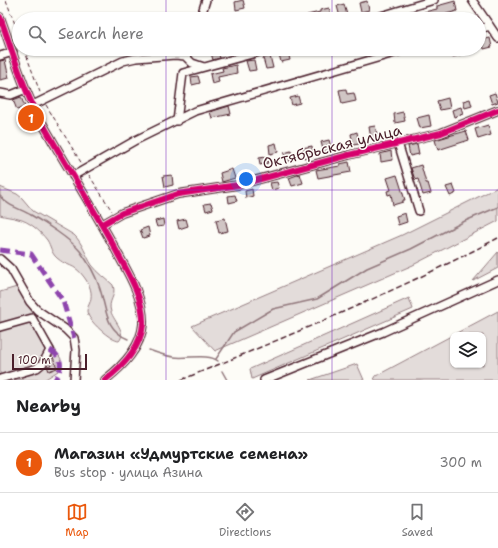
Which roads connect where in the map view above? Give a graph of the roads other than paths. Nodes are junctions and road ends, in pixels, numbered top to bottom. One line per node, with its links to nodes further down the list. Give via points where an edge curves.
1 (206, 0): 4 (street)
2 (434, 0): 5 (street)
3 (472, 0): 6 (street)
4 (202, 12)
5 (395, 12)
6 (480, 12)
7 (0, 17): 12 (street)
8 (486, 20): 9 (street)
9 (490, 26): 10 (street); 11 (street)
10 (486, 27)
11 (498, 38)
12 (12, 49)
13 (12, 52): 14 (street)
14 (0, 56)
15 (14, 56): 21 (street)
16 (156, 56): 23 (street, via 123,61)
17 (185, 56): 20 (street, via 192,63)
18 (244, 56): 20 (street)
19 (384, 56): 25 (street, via 211,106)
20 (204, 67): 25 (street, via 183,73)
21 (26, 89): 22 (street, via 11,95); 23 (street)
22 (0, 93)
23 (33, 105): 27 (street)
24 (498, 110): 26 (street, Октябрьская улица, via 440,133)
25 (177, 120): 27 (street)
26 (398, 143): 28 (street); 29 (street, Октябрьская улица, via 238,185 178,194 116,216)
27 (73, 176): 29 (street)
28 (419, 211)
29 (102, 224): 37 (street, via 138,294 143,325 130,356)
30 (1, 262): 32 (street, via 11,269)
31 (498, 280): 38 (street, via 383,332)
32 (37, 310): 33 (street); 36 (street, via 74,338)
33 (32, 318): 34 (street); 35 (street, via 50,350 37,368)
34 (0, 327)
35 (0, 379)
36 (74, 380)
37 (105, 380)
38 (264, 380)

